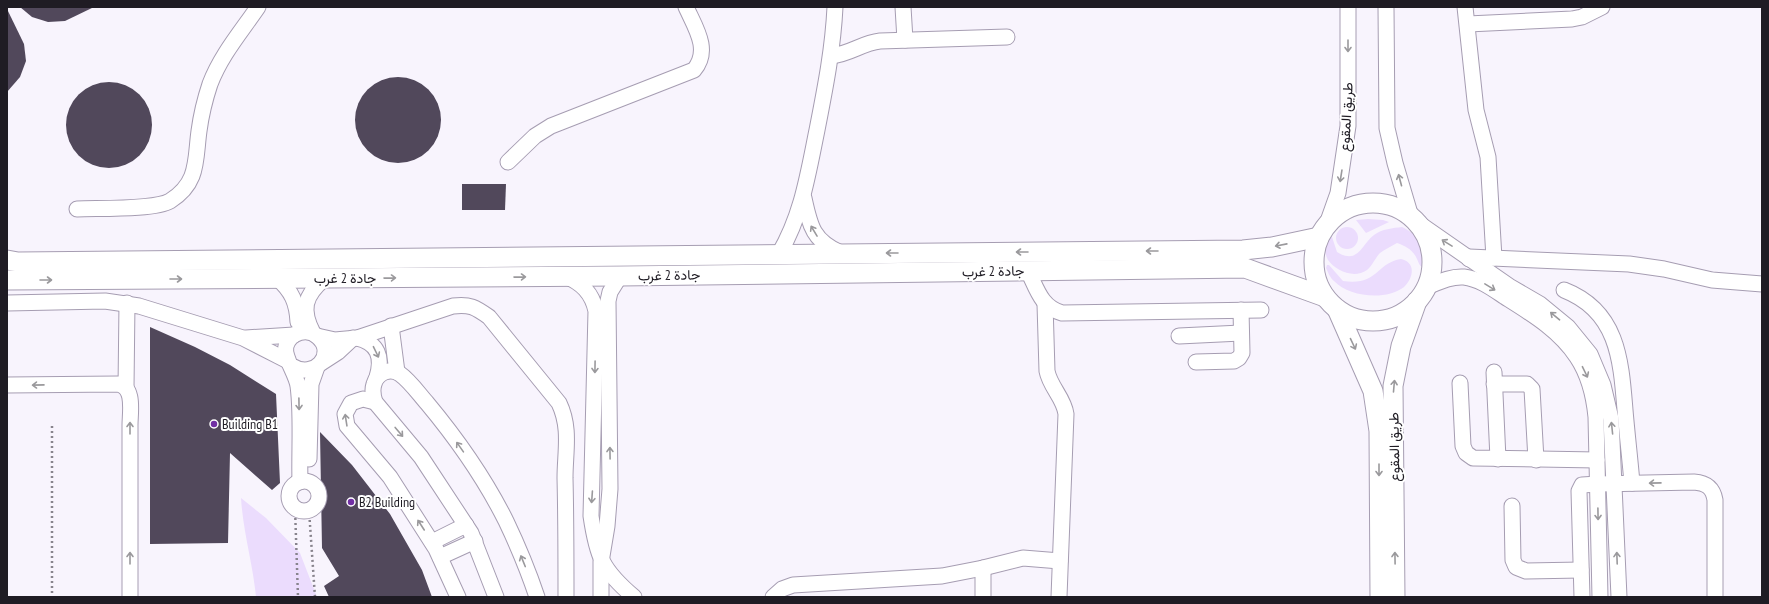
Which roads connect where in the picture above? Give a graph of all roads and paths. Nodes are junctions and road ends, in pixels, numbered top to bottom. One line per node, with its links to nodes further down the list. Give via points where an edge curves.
1 (258, 7): 15 (street, via 234,40 210,84 203,108 193,175 184,191 169,202 151,206)
2 (686, 7): 13 (street, via 702,48 701,60 694,70 551,126 535,136)
3 (835, 7): 12 (street)
4 (903, 7): 11 (street)
5 (1348, 7): 17 (street, طريق المقوع, one-way to 17, via 1348,126 1338,193)
6 (1386, 7): 16 (street, one-way to 6, via 1387,128)
7 (1465, 7): 9 (street)
8 (1602, 7): 9 (street, via 1572,19)
9 (1468, 24): 21 (street, via 1476,110 1488,157)
10 (1007, 37): 11 (street)
11 (905, 40): 12 (street, via 872,42 850,52)
12 (831, 56): 14 (street)
13 (508, 162)
14 (804, 197): 18 (street, one-way to 14, via 830,249 815,234 810,225); 19 (street, via 790,236)
15 (77, 209)
16 (1412, 219): 17 (main road, via 1395,208 1364,204 1341,212); 20 (street, one-way to 16); 32 (main road, via 1426,237 1432,257 1431,272)
17 (1323, 231): 18 (main road, جادة 2 غرب, one-way to 18, via 1272,247 1243,250); 35 (main road, via 1314,257 1316,278)
18 (841, 253): 19 (main road, جادة 2 غرب)
19 (779, 254): 22 (main road, جادة 2 غرب, via 18,262)
20 (1469, 257): 21 (street); 28 (street); 62 (street, one-way to 20, via 1613,437 1608,402 1598,369 1590,354 1568,327 1540,304 1509,286)
21 (1494, 258): 30 (street, via 1629,264 1712,280)
22 (7, 260)
23 (1028, 271): 25 (main road, جادة 2 غرب); 35 (main road, جادة 2 غرب, via 1245,268); 36 (street)
24 (565, 276): 25 (main road, جادة 2 غرب); 27 (main road, جادة 2 غرب, one-way to 24); 37 (street, via 589,292 593,301)
25 (620, 276): 37 (street)
26 (277, 278): 27 (main road, جادة 2 غرب); 29 (main road, جادة 2 غرب, one-way to 26); 42 (street, via 292,293)
27 (324, 278): 42 (street, via 316,285 307,303)
28 (1466, 278): 32 (street, via 1443,280); 58 (street, one-way to 58, via 1486,285 1534,314 1565,341 1578,357 1594,396)
29 (7, 280)
30 (1762, 284)
31 (1564, 290): 63 (street, via 1584,299 1600,314 1618,350)
32 (1422, 294): 35 (main road, via 1403,312 1387,319 1369,321 1352,317); 89 (main road, طريق المقوع, one-way to 32, via 1393,386 1401,346)
33 (7, 303): 34 (street)
34 (127, 303): 44 (street); 53 (street)
35 (1331, 303): 88 (main road, طريق المقوع, one-way to 88, via 1373,392 1379,431)
36 (1045, 304): 38 (street, via 1056,311 1069,313); 71 (street, via 1047,371 1066,414)
37 (602, 310): 59 (street, one-way to 59); 60 (street, one-way to 37)
38 (1241, 310): 39 (street); 41 (street)
39 (1261, 310)
40 (391, 326): 45 (street); 49 (street); 82 (street, via 453,306 475,307 489,317 559,403 564,414 567,435)
41 (1241, 333): 43 (street); 46 (street, via 1242,353 1237,360)
42 (306, 334): 44 (street); 45 (street, via 335,340); 47 (street, via 286,347); 48 (street, via 321,340 325,352)
43 (1179, 336)
44 (244, 338): 47 (street)
45 (355, 338): 48 (street); 50 (street, one-way to 50, via 366,340 374,347 380,367)
46 (1196, 362)
47 (290, 364): 48 (street, via 301,370); 61 (street, one-way to 61, via 299,393)
48 (319, 365): 61 (street, via 312,378 310,390)
49 (397, 372): 50 (street, via 390,371); 81 (street, one-way to 49, via 487,488 439,418)
50 (376, 377): 54 (street, via 372,394)
51 (1460, 383): 56 (street, via 1463,446 1466,452 1477,460)
52 (7, 385): 53 (street, one-way to 52, via 118,384)
53 (126, 388): 76 (street, one-way to 53, via 130,418 129,394)
54 (375, 402): 67 (street, one-way to 67, via 421,457); 69 (street, one-way to 54, via 390,477 347,426 345,414 351,403 363,399)
55 (52, 426): 75 (path)
56 (1498, 459): 57 (street); 57 (street, via 1494,378 1526,384 1532,389)
57 (1536, 460): 58 (street)
58 (1598, 460): 64 (street)
59 (593, 471): 60 (street); 72 (street, one-way to 72, via 591,516)
60 (610, 471): 72 (street, via 609,508)
61 (304, 482): 66 (street, via 292,487 289,496 292,504); 66 (street, via 316,487 319,496 316,505)
62 (1614, 483): 63 (street); 64 (street); 92 (street, one-way to 62)
63 (1632, 483): 93 (street, one-way to 63, via 1714,493 1703,483)
64 (1598, 484): 74 (street, via 1584,484 1579,491); 91 (street, one-way to 91)
65 (1512, 506): 74 (street, via 1513,560 1516,567 1526,571)
66 (302, 509): 77 (path); 78 (path)
67 (466, 525): 68 (street); 69 (street)
68 (475, 541): 70 (street); 80 (street)
69 (432, 542): 70 (street)
70 (440, 558): 79 (street)
71 (1060, 561): 73 (street, via 1023,558); 87 (street)
72 (601, 562): 83 (street); 84 (street)
73 (983, 568): 85 (street, via 942,576 793,585 782,589); 86 (street)
74 (1581, 570): 90 (street)
75 (52, 597)
76 (130, 597)
77 (298, 597)
78 (315, 597)
79 (458, 597)
80 (496, 597)
81 (541, 597)
82 (566, 597)
83 (601, 597)
84 (634, 597)
85 (773, 597)
86 (983, 597)
87 (1059, 597)
88 (1380, 597)
89 (1395, 597)
90 (1582, 597)
91 (1600, 597)
92 (1619, 597)
93 (1715, 597)

